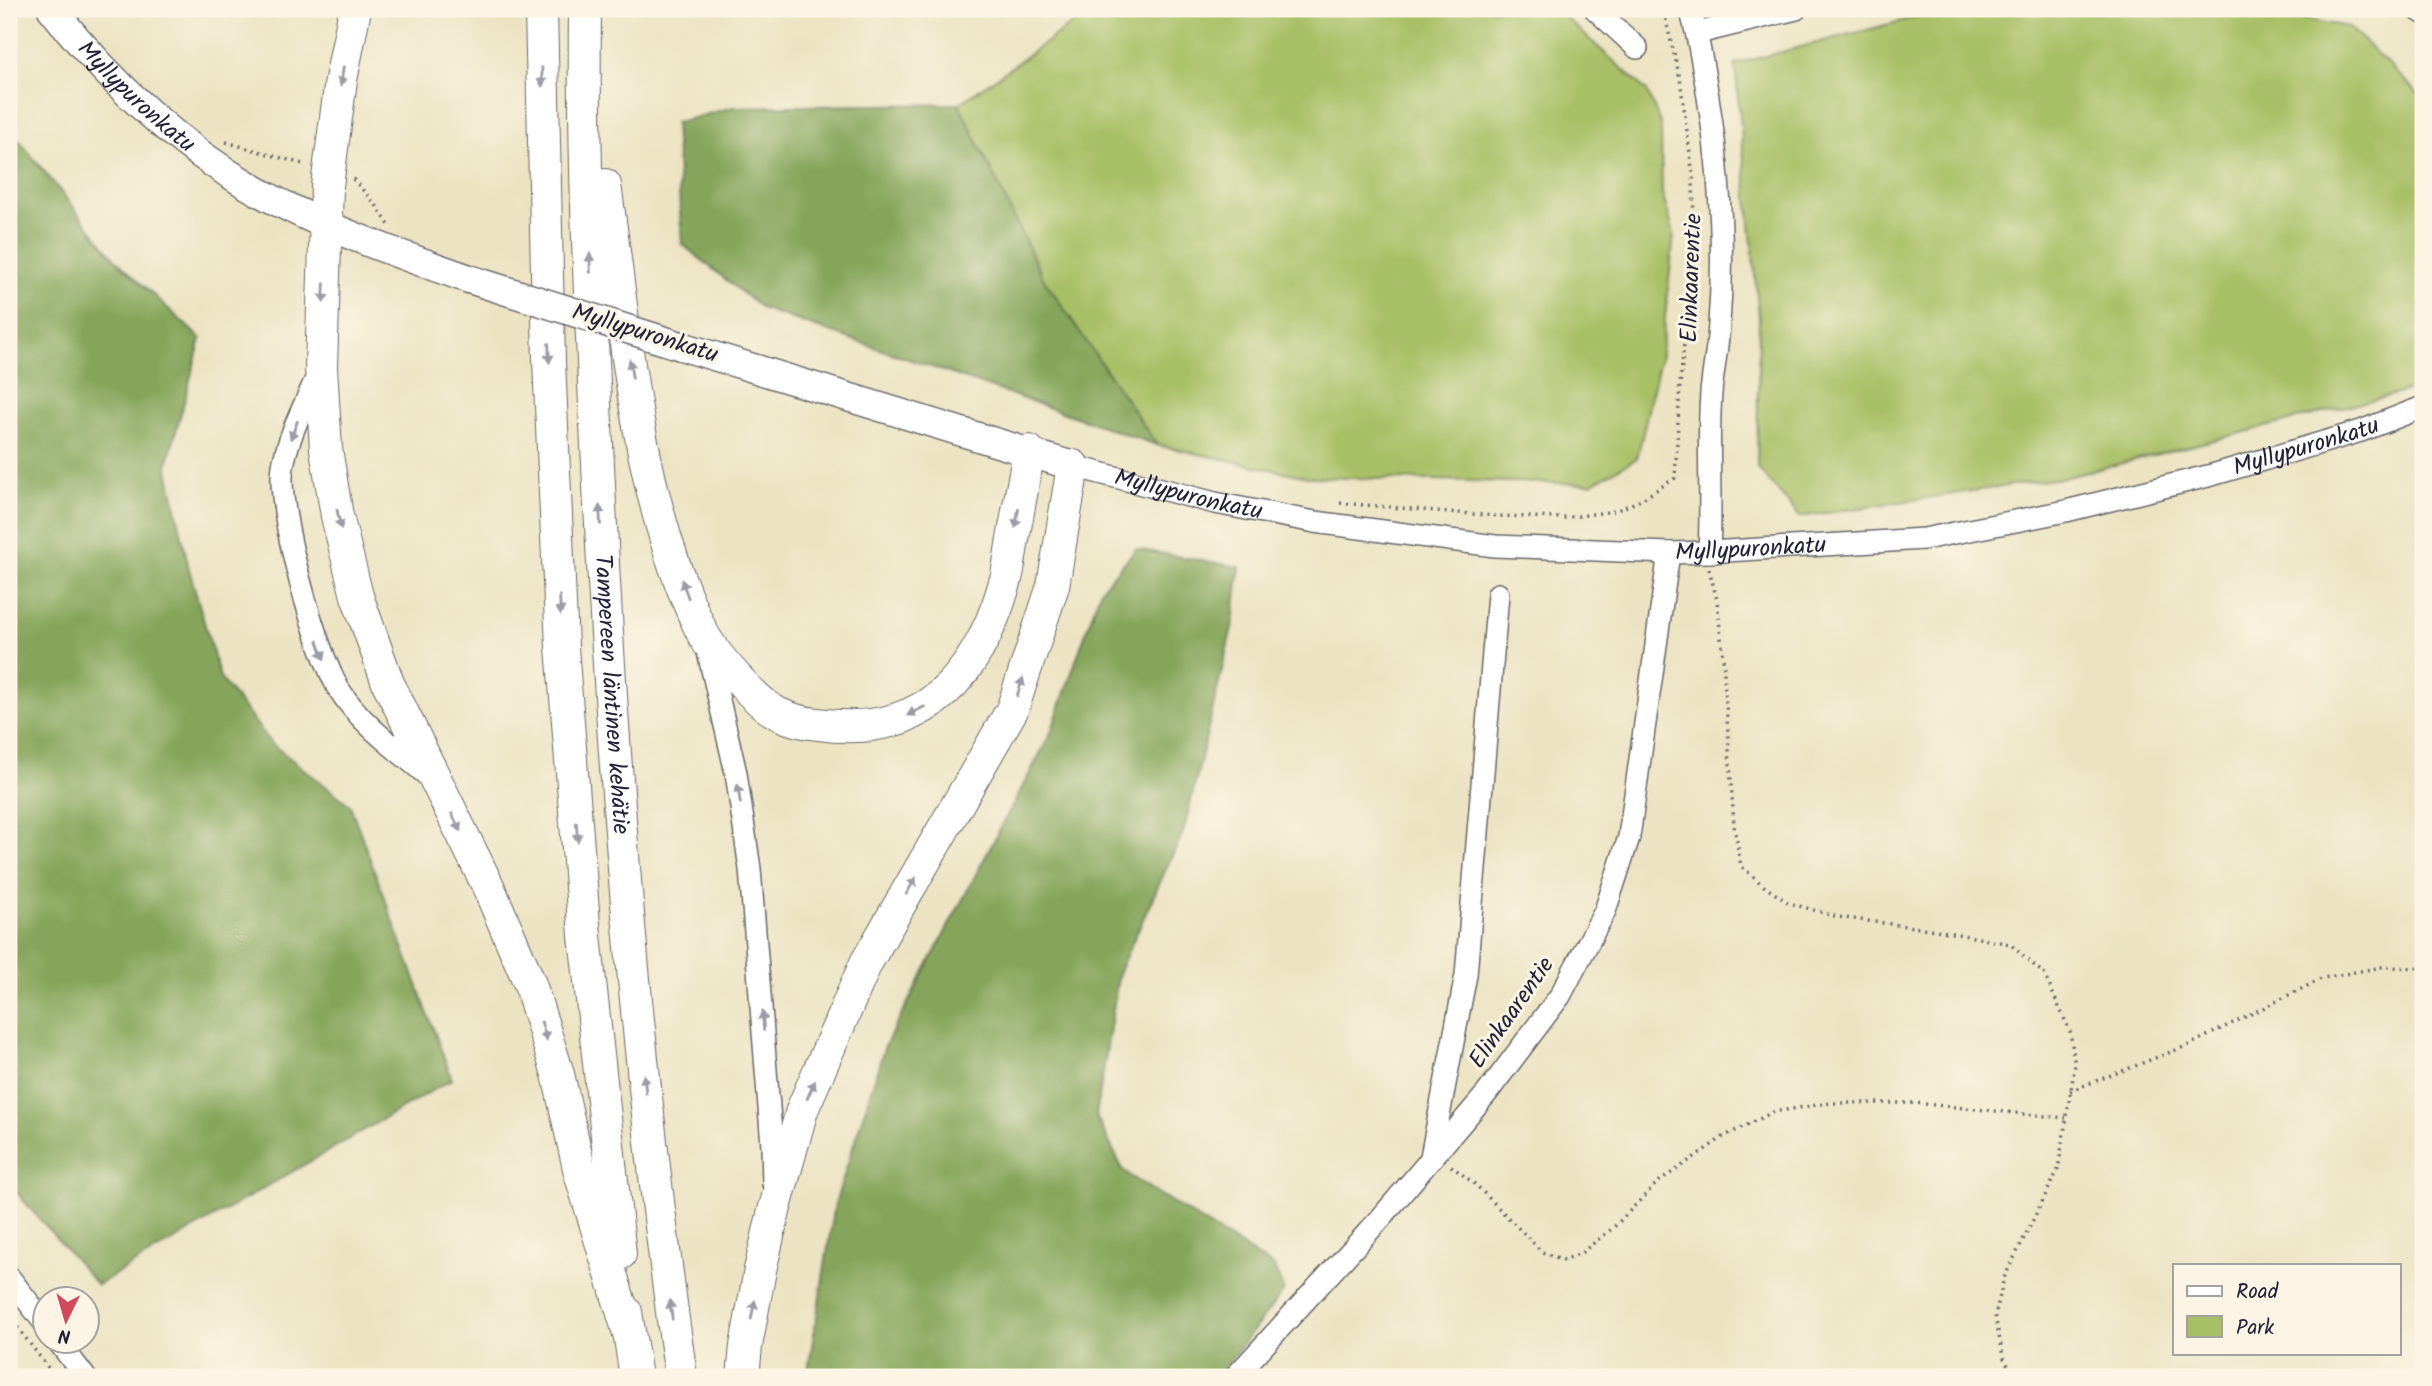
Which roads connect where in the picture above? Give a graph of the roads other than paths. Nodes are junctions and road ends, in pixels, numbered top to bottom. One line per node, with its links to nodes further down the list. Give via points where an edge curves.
1 (52, 9): 13 (main road, Myllypuronkatu, via 157,120 216,165)
2 (355, 9): 13 (highway, one-way to 13, via 341,80)
3 (541, 9): 27 (highway, Tampereen läntinen kehätie, one-way to 27, via 549,361 562,647 585,936)
4 (585, 9): 12 (highway, Tampereen läntinen kehätie)
5 (1595, 9): 11 (street)
6 (1690, 9): 10 (street, Elinkaarentie)
7 (1796, 9): 10 (street)
8 (2417, 9): 9 (street)
9 (2423, 13)
10 (1698, 33): 18 (street, Elinkaarentie, via 1721,195)
11 (1637, 48)
12 (584, 50): 21 (highway, one-way to 12, via 660,522 645,460); 31 (highway, Tampereen läntinen kehätie, one-way to 12, via 629,934 607,644)
13 (326, 225): 14 (highway, one-way to 14); 16 (main road, Myllypuronkatu, bridge, via 468,279)
14 (321, 367): 22 (highway, one-way to 22, via 326,449 357,596 388,683); 22 (street, one-way to 22, via 282,468 285,513 300,579 322,655 341,692 364,720)
15 (2423, 407): 18 (street, Myllypuronkatu, via 2361,431 2212,475 1924,539)
16 (1029, 451): 17 (main road, Myllypuronkatu); 21 (highway, one-way to 21, via 1005,583 990,628 951,687 924,707 894,722 865,727 806,723 776,712 731,673)
17 (1073, 466): 19 (street, Myllypuronkatu, via 1215,503 1315,522 1495,545); 24 (highway, one-way to 17, via 802,1110 866,963 1012,710 1053,586)
18 (1709, 552): 19 (street, Myllypuronkatu)
19 (1668, 553): 23 (street, Elinkaarentie, via 1629,837 1605,911 1560,996)
20 (1498, 594): 23 (street, via 1466,975)
21 (704, 635): 24 (street, one-way to 21, via 750,869 736,774)
22 (436, 783): 27 (highway, one-way to 27, via 530,984)
23 (1433, 1157): 33 (street, Elinkaarentie)
24 (774, 1211): 32 (highway, one-way to 24)
25 (9, 1277): 26 (street)
26 (32, 1307)
27 (629, 1334): 30 (highway, Tampereen läntinen kehätie)
28 (68, 1354): 29 (street)
29 (85, 1377)
30 (636, 1377)
31 (681, 1377)
32 (743, 1377)
33 (1235, 1377)

